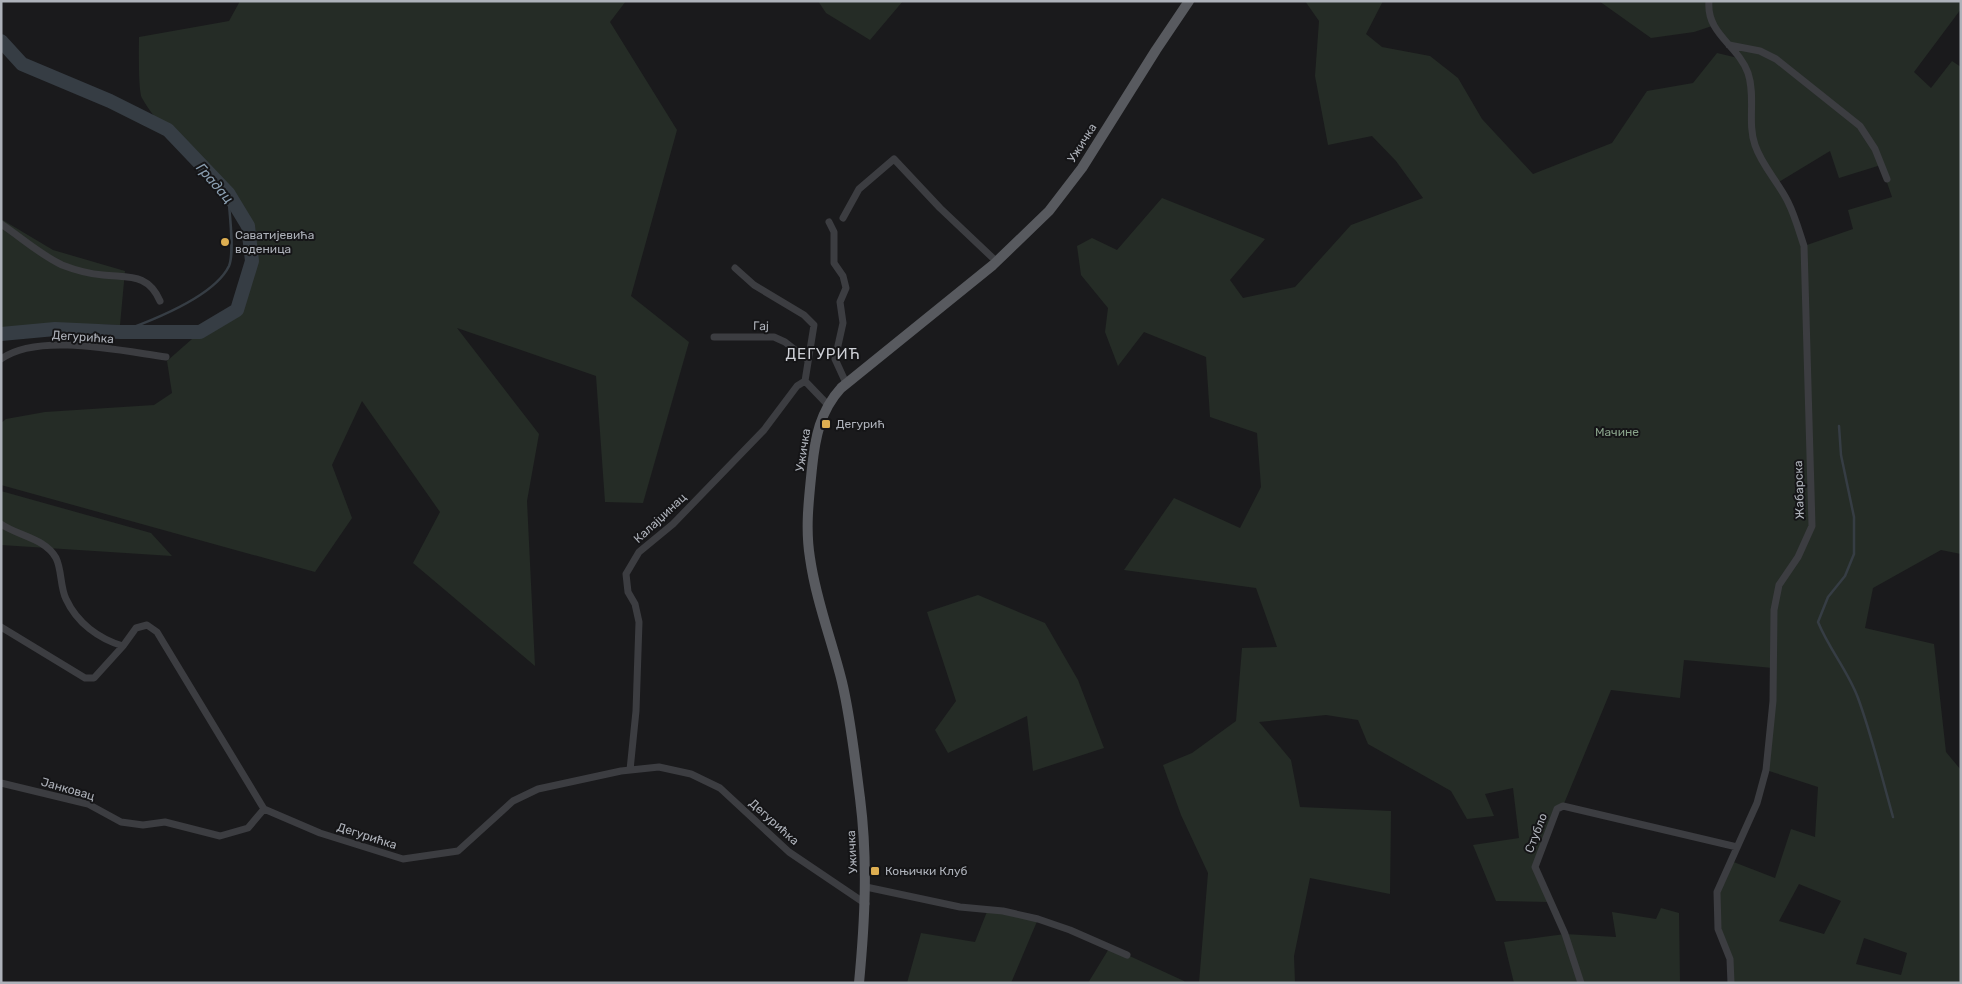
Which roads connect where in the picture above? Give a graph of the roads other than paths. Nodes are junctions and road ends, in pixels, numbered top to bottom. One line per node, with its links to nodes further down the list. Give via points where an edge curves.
1 (1189, 1): 8 (main road, Ужичка, via 1073,180 1036,225)
2 (1709, 1): 3 (street, Жабарска, via 1712,26)
3 (1729, 45): 4 (street, via 1760,51 1776,59 1860,126 1875,149); 24 (street, Жабарска, via 1747,71 1752,88 1751,126 1755,146 1788,203 1804,246 1812,526 1798,557 1778,585 1774,610 1773,702 1766,770 1757,803)
4 (1887, 179)
5 (842, 218): 8 (street, via 859,189 894,159)
6 (829, 222): 16 (street, via 834,232 834,263 846,288 840,302 843,323 836,359)
7 (1, 224): 10 (street, via 38,252 62,265 104,276 120,274 141,279 155,288)
8 (997, 262): 16 (main road, Ужичка)
9 (735, 268): 14 (street, via 754,285 804,315 814,325)
10 (160, 301)
11 (714, 337): 14 (street, Гај, via 774,337)
12 (166, 357): 13 (street, Дегурићка, via 61,344 30,346)
13 (1, 359)
14 (808, 360): 15 (street)
15 (805, 381): 17 (street); 21 (street, Калајџинац, via 797,386 764,430 673,524 639,552 626,574 638,622 636,711)
16 (846, 383): 17 (main road, Ужичка)
17 (828, 405): 25 (main road, Ужичка, via 814,444 808,544 849,721 864,835)
18 (1, 524): 20 (street, via 37,540 56,558 66,599 87,627 105,641)
19 (1, 627): 20 (street, via 85,678 94,678)
20 (123, 646): 23 (street, via 136,628 147,625 156,632)
21 (630, 770): 23 (street, Дегурићка, via 538,789 513,801 458,851 403,859 320,833); 26 (street, Дегурићка, via 659,767 691,774 720,788 789,852)
22 (1, 783): 23 (street, Јанковац, via 88,804 121,822 142,825 165,822 220,836 248,828)
23 (264, 809)
24 (1737, 847): 29 (street, Стубло, via 1563,806 1557,809 1535,867 1565,934); 30 (street, Жабарска, via 1717,892 1718,929 1730,959)
25 (866, 887): 26 (main road, Ужичка); 27 (street, via 1038,919)
26 (866, 904): 28 (main road, Ужичка)
27 (1128, 955)
28 (859, 983)
29 (1581, 983)
30 (1731, 983)

